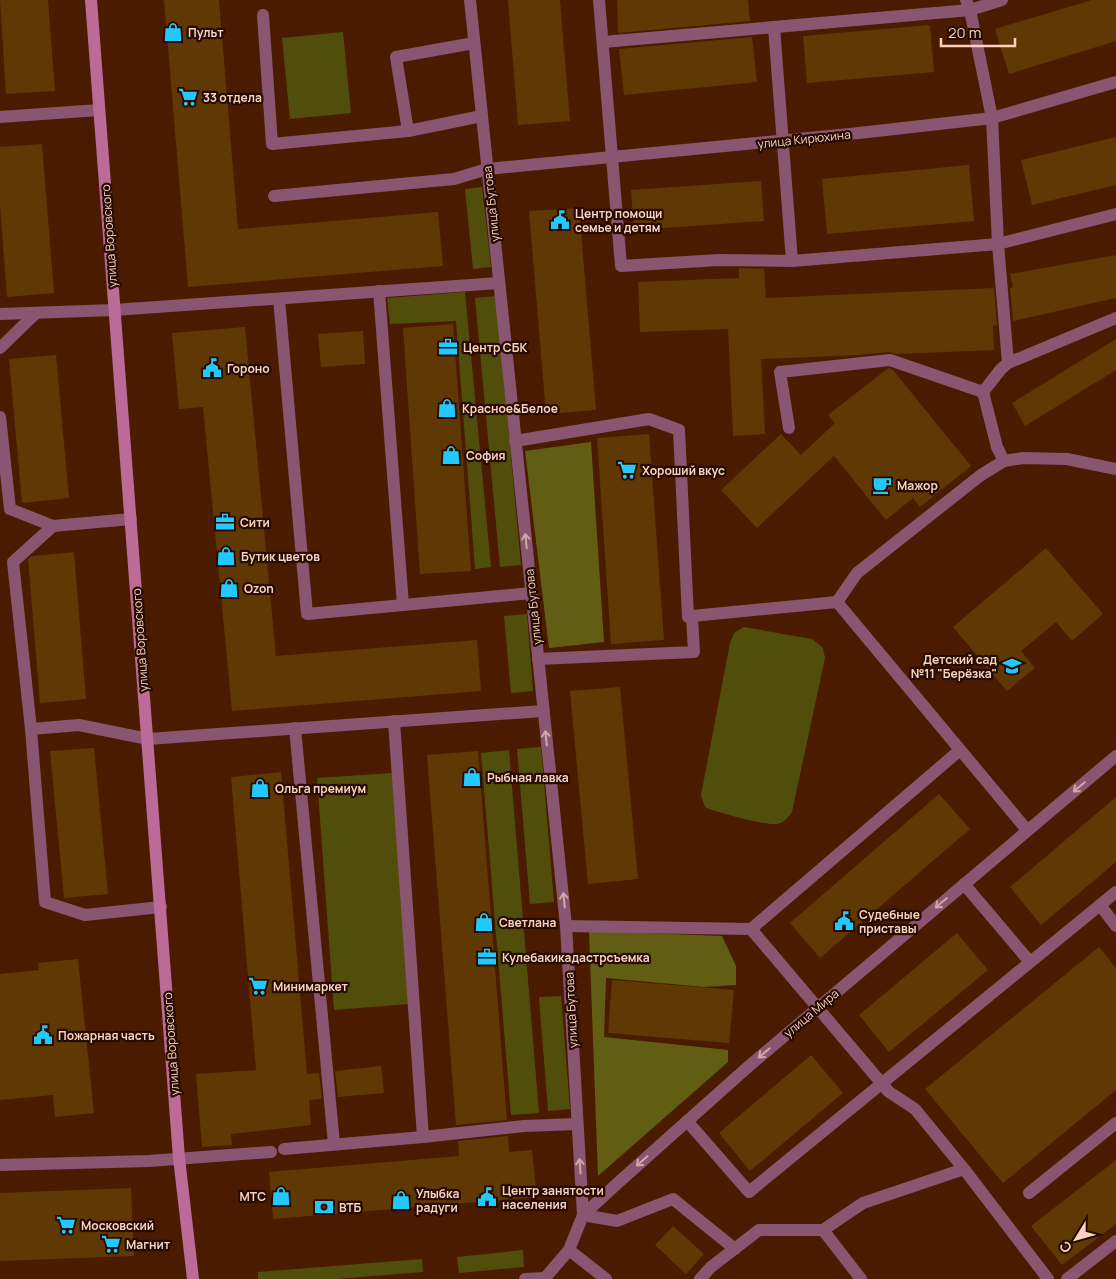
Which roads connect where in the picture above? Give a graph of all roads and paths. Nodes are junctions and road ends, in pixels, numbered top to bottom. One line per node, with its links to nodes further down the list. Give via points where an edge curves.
1 (91, 0): 11 (street, улица Воровского)
2 (470, 0): 9 (street, улица Бутова)
3 (599, 0): 8 (street)
4 (1002, 0): 5 (street)
5 (968, 5): 7 (street); 14 (street)
6 (263, 16): 15 (street, via 272,144)
7 (774, 27): 8 (street); 16 (street)
8 (603, 42): 17 (street)
9 (474, 43): 12 (street, улица Бутова); 15 (street, via 396,57)
10 (1116, 82): 14 (street, улица Кирюхина)
11 (99, 110): 13 (street); 26 (street, улица Воровского)
12 (482, 116): 15 (street); 18 (street, улица Бутова)
13 (0, 117)
14 (992, 118): 16 (street, улица Кирюхина); 21 (street)
15 (408, 131)
16 (784, 141): 17 (street, улица Кирюхина); 22 (street)
17 (613, 157): 18 (street, улица Кирюхина); 22 (street, via 621,266 719,260)
18 (488, 169): 19 (street, улица Кирюхина, via 454,179); 23 (street, улица Бутова)
19 (274, 196)
20 (1116, 214): 21 (street)
21 (998, 244): 22 (street); 31 (street)
22 (792, 261)
23 (499, 283): 24 (street); 35 (street, улица Бутова)
24 (379, 292): 25 (street); 42 (street)
25 (279, 299): 26 (street); 42 (street, via 306,614)
26 (114, 310): 28 (street); 38 (street, улица Воровского)
27 (0, 314): 28 (street)
28 (35, 314): 30 (street)
29 (1116, 318): 31 (street)
30 (0, 348)
31 (1008, 363): 32 (street)
32 (983, 392): 34 (street, via 890,360 780,372); 36 (street, via 997,447)
33 (0, 417): 39 (street, via 10,509)
34 (789, 428)
35 (516, 441): 40 (street, улица Бутова, one-way to 35); 43 (street, via 649,419 679,430 688,617)
36 (1004, 461): 37 (street, via 1067,458); 41 (street, via 981,475 857,573)
37 (1116, 470)
38 (131, 519): 39 (street); 49 (street, улица Воровского)
39 (53, 526): 48 (street, via 13,562)
40 (532, 593): 42 (street); 44 (street, улица Бутова)
41 (837, 602): 43 (street); 50 (street)
42 (403, 605)
43 (692, 616): 44 (street, via 694,652)
44 (538, 659): 45 (street, улица Бутова)
45 (543, 711): 46 (street); 57 (street, улица Бутова, one-way to 45)
46 (394, 721): 47 (street); 66 (street)
47 (295, 728): 49 (street); 67 (street)
48 (31, 730): 49 (street, via 79,724); 56 (street, via 45,902 84,915)
49 (148, 739): 56 (street, улица Воровского)
50 (960, 750): 52 (street); 59 (street)
51 (1116, 756): 52 (street, улица Мира, one-way to 52)
52 (1027, 830): 53 (street, улица Мира)
53 (964, 884): 60 (street); 61 (street, улица Мира, one-way to 61)
54 (1116, 892): 55 (street)
55 (1100, 905): 58 (street); 60 (street)
56 (161, 907): 70 (street, улица Воровского)
57 (566, 926): 59 (street); 65 (street, улица Бутова)
58 (1116, 926)
59 (751, 929): 61 (street)
60 (1030, 962): 62 (street)
61 (818, 1008): 62 (street); 63 (street, улица Мира, one-way to 63)
62 (881, 1084): 63 (street, via 749,1192); 72 (street, via 915,1109)
63 (687, 1121): 74 (street, улица Мира, one-way to 74)
64 (1116, 1122): 73 (street)
65 (577, 1124): 66 (street); 74 (street, улица Бутова, one-way to 65)
66 (423, 1137): 67 (street)
67 (334, 1144): 68 (street)
68 (284, 1149)
69 (271, 1152): 70 (street)
70 (179, 1158): 71 (street); 80 (street, улица Воровского)
71 (0, 1165)
72 (964, 1169): 75 (street, via 863,1203); 85 (street)
73 (1030, 1193)
74 (583, 1215): 77 (street, via 616,1221 673,1199); 78 (street, улица Мира)
75 (823, 1230): 77 (street, via 759,1230); 84 (street)
76 (1116, 1241): 86 (street)
77 (735, 1249): 83 (street)
78 (569, 1250): 79 (street, улица Мира); 82 (street)
79 (545, 1278): 81 (street, улица Мира)
80 (193, 1279)
81 (525, 1279)
82 (606, 1279)
83 (700, 1279)
84 (862, 1279)
85 (1048, 1279)
86 (1067, 1279)

